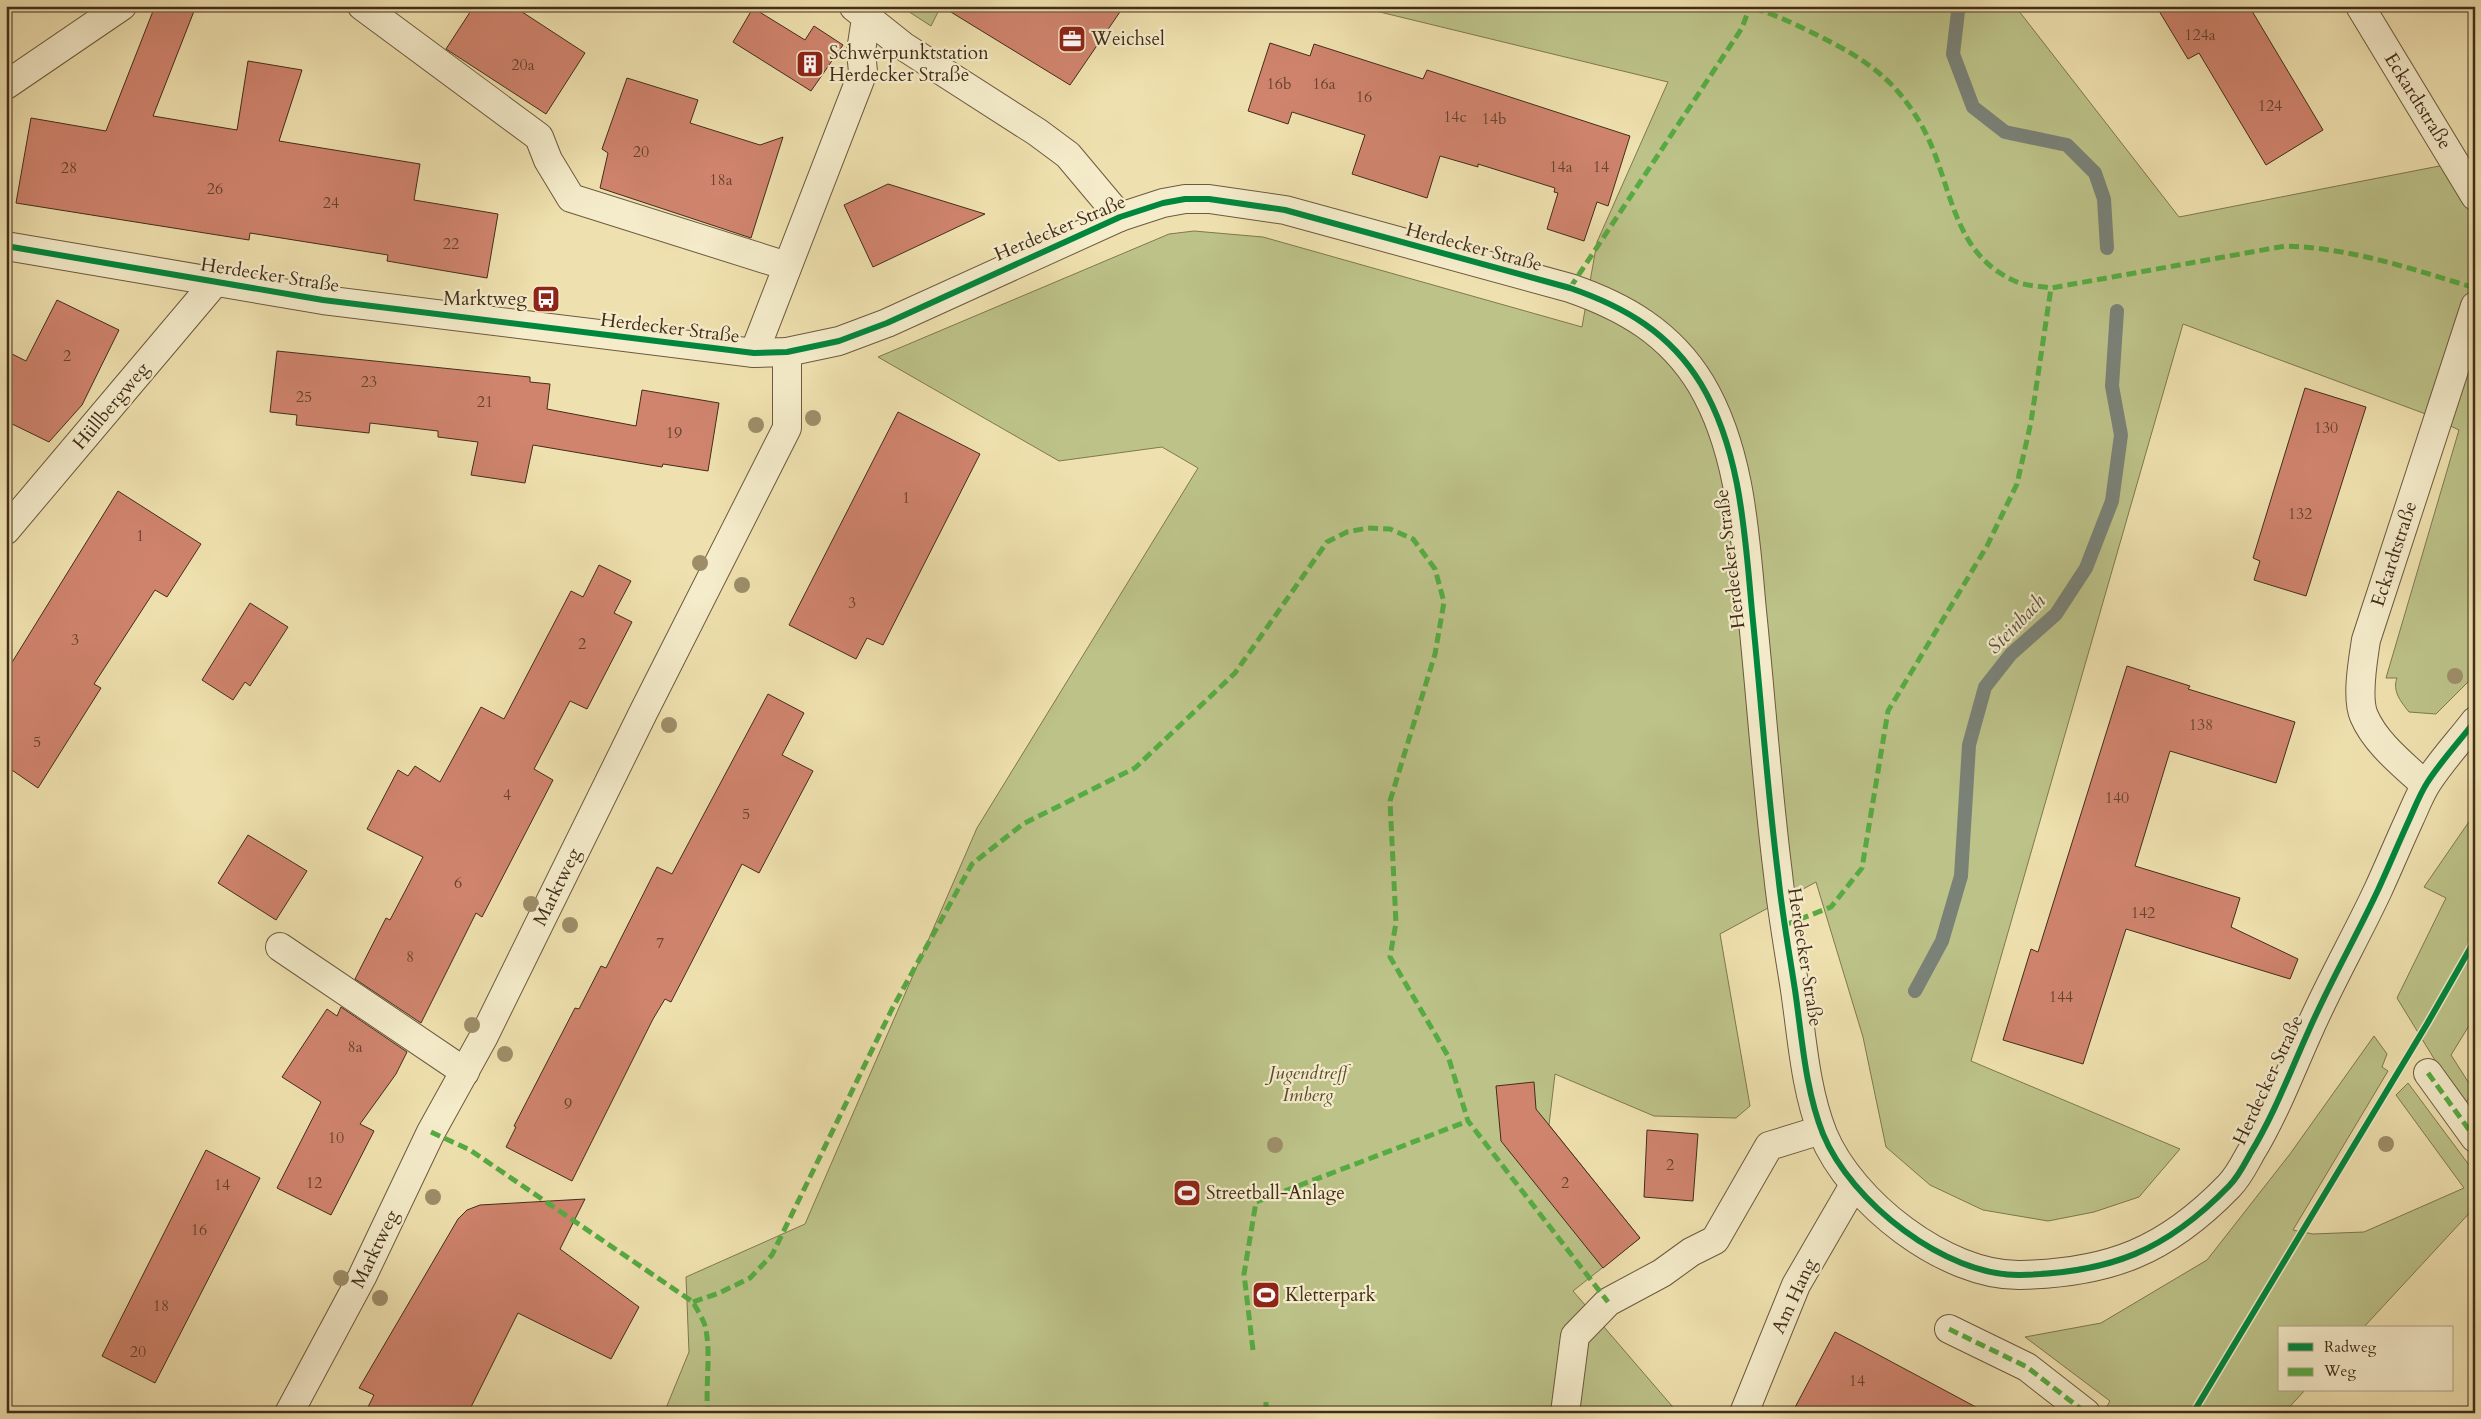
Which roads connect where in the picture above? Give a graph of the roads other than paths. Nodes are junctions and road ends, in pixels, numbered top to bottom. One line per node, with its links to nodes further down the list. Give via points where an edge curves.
1 (122, 6): 5 (street)
2 (362, 6): 9 (street, via 538,137 571,198 583,211 692,243)
3 (2360, 6): 6 (street, Eckardtstraße)
4 (859, 12): 7 (street, via 903,46 1038,132 1068,155); 9 (street, via 863,72)
5 (6, 85)
6 (2475, 196)
7 (1120, 217): 12 (street, Herdecker Straße, via 887,323 839,341); 20 (street, Herdecker Straße, via 1185,199 1285,210 1570,288 1628,312 1658,333 1701,383 1719,422 1741,498 1777,873 1810,1087)
8 (6, 246): 10 (street, Herdecker Straße)
9 (787, 266): 13 (street)
10 (216, 282): 13 (street, Herdecker Straße, via 323,300); 14 (street, Hüllbergweg)
11 (2475, 306): 16 (street, Eckardtstraße, via 2366,640 2361,680 2364,716 2385,748)
12 (787, 352): 13 (street, Herdecker Straße); 18 (street, Marktweg, via 788,428 643,713 484,1038)
13 (754, 353)
14 (6, 530)
15 (2475, 721): 16 (street, Herdecker Straße)
16 (2425, 785): 22 (street, Herdecker Straße, via 2329,986 2265,1130 2233,1182 2199,1214 2155,1247 2121,1261 2086,1270 2011,1275 1939,1252 1915,1239)
17 (280, 947): 18 (street)
18 (464, 1072): 24 (street, Marktweg, via 431,1132 362,1277)
19 (2428, 1073): 21 (street)
20 (1821, 1130): 22 (street, Herdecker Straße, via 1835,1161); 25 (street, via 1769,1146 1715,1240 1608,1302 1575,1336)
21 (2475, 1138)
22 (1854, 1185): 26 (street, Am Hang, via 1796,1285)
23 (1949, 1329): 27 (street, via 2027,1367)
24 (289, 1413)
25 (1565, 1413)
26 (1744, 1413)
27 (2086, 1413)

